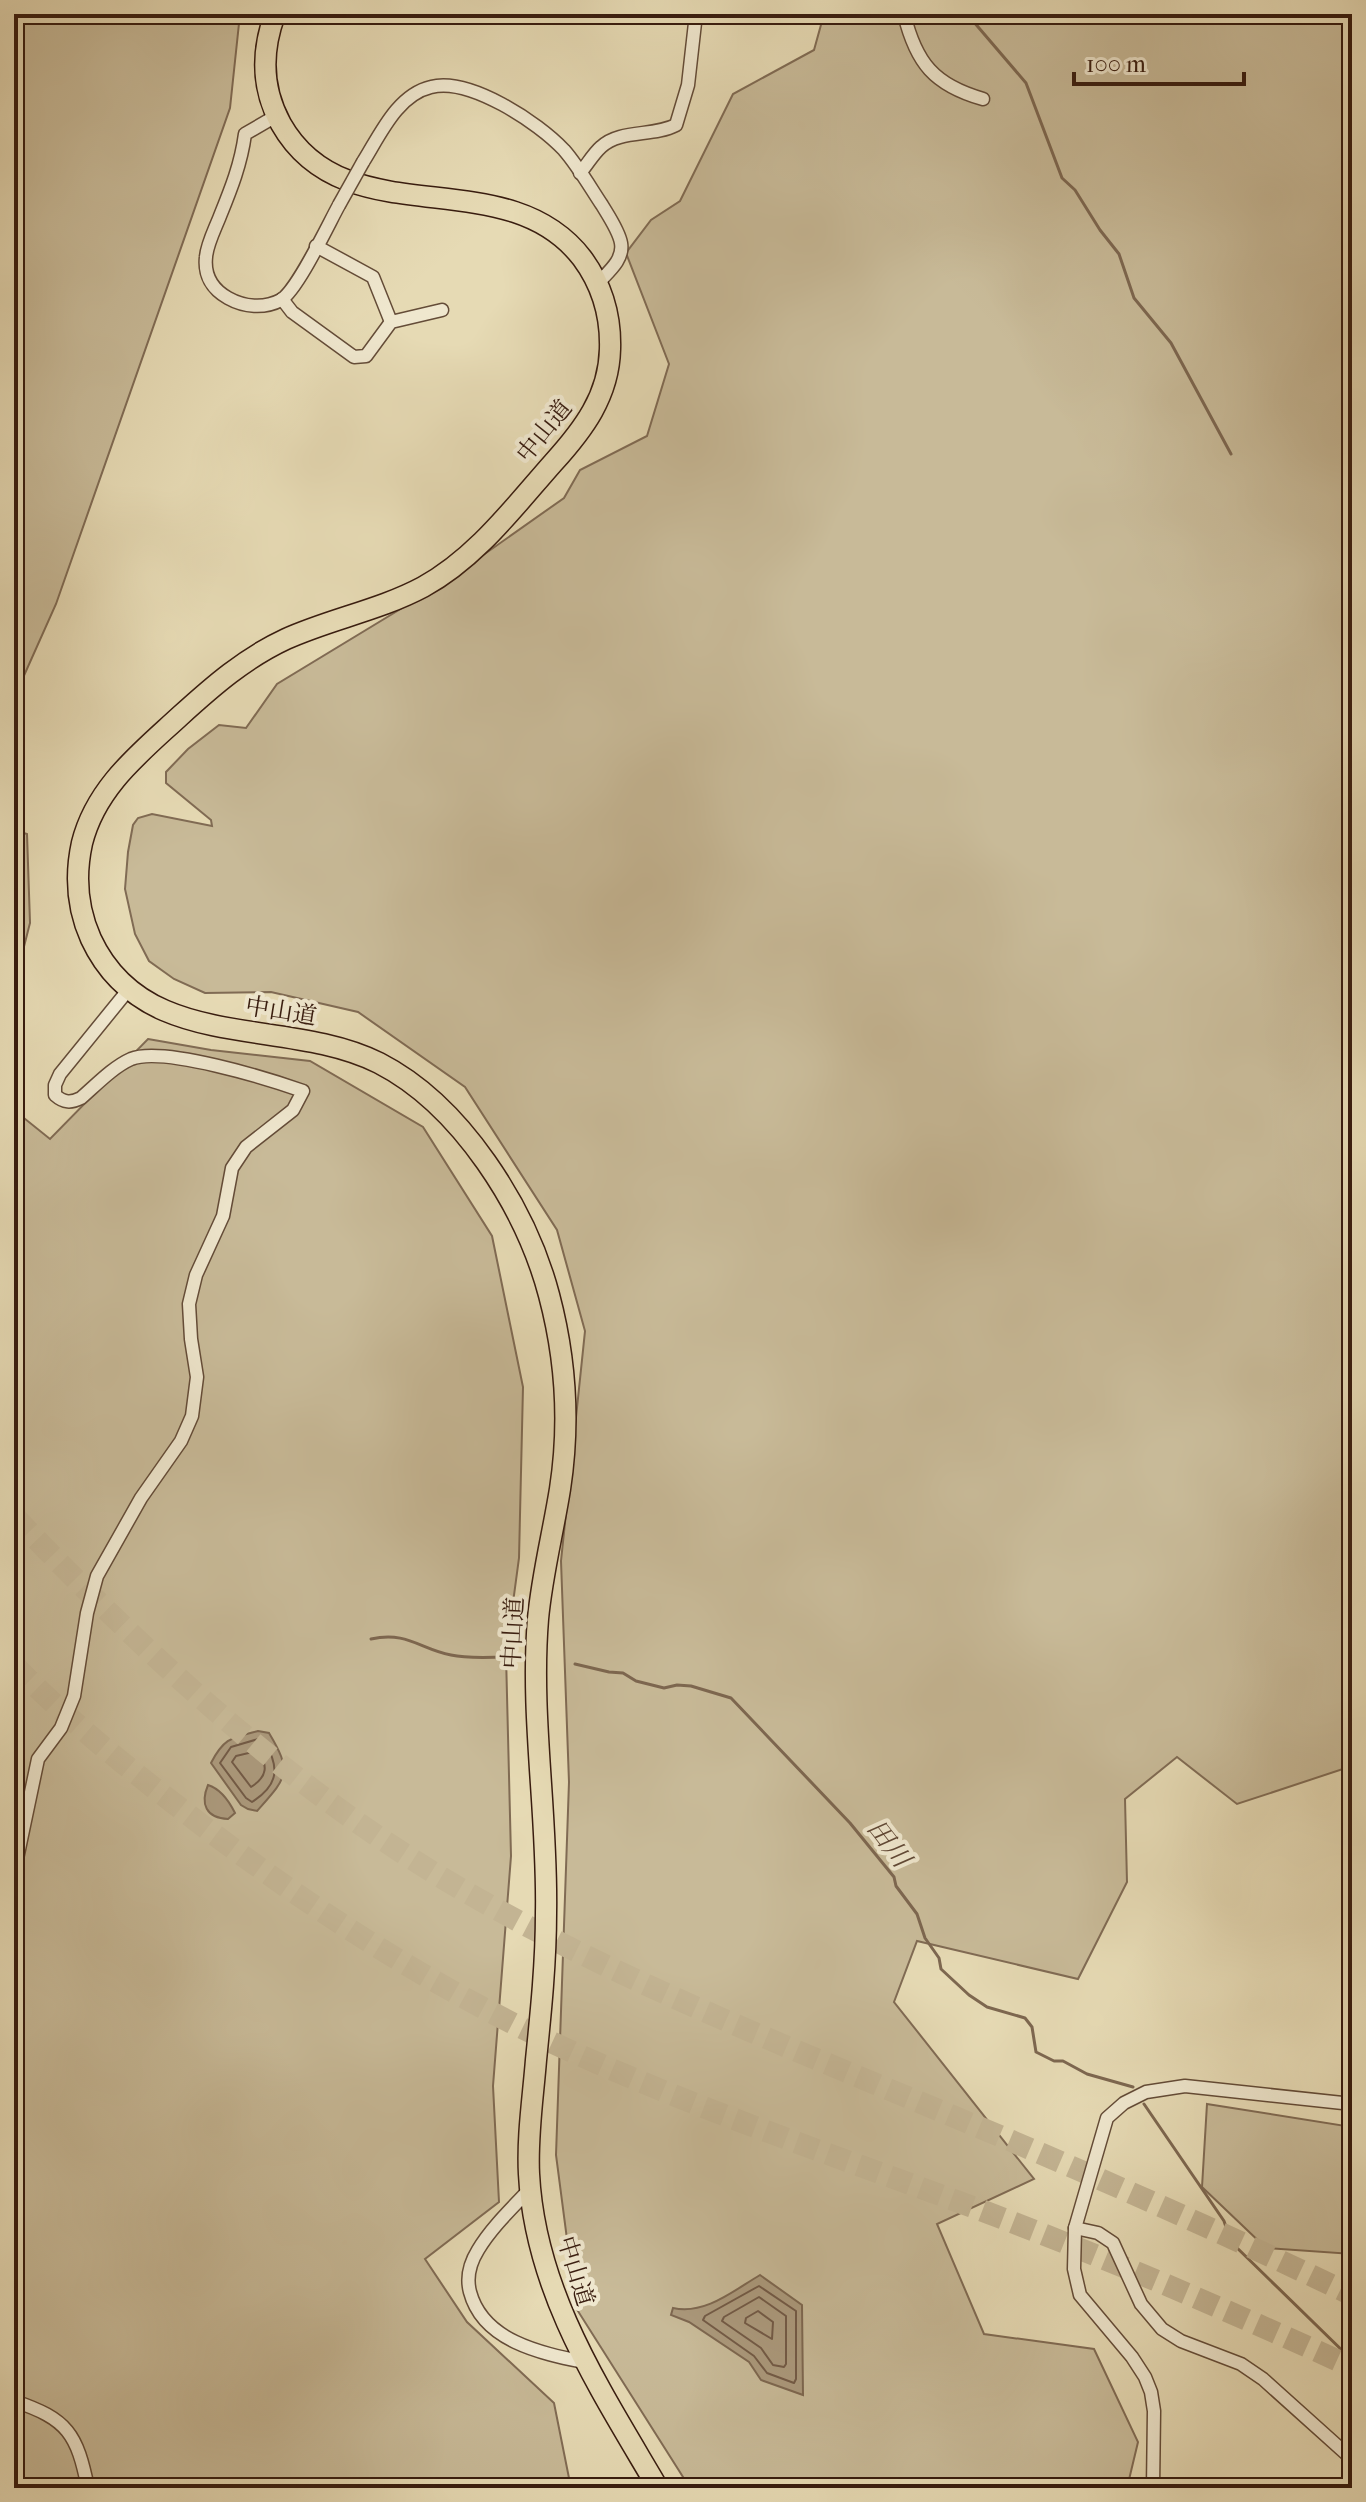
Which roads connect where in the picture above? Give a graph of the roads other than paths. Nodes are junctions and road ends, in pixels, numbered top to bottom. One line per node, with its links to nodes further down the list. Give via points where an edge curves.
1 (275, 14): 5 (highway, 中山道, via 264,77)
2 (696, 14): 6 (street, via 688,85 676,125 602,145)
3 (904, 14): 4 (street, via 925,66 944,84)
4 (983, 99)
5 (276, 116): 8 (highway, 中山道, via 302,153 346,182 532,217 565,239); 9 (street, via 245,134 242,162 206,253 206,272 214,287 244,306)
6 (580, 173): 7 (street, bridge, via 537,127 483,95 453,85 429,87 393,113); 8 (street, via 621,243 618,263)
7 (316, 246): 9 (street); 11 (street, via 373,277)
8 (598, 283): 12 (highway, 中山道, via 610,343 602,394 577,436 494,528 448,571 421,588 285,640 227,674 129,763 102,796 86,830 77,883 86,928 100,957)
9 (282, 299): 11 (street, via 354,357 366,356)
10 (442, 310): 11 (street)
11 (391, 322)
12 (129, 989): 13 (street, via 60,1074 55,1095 62,1101 81,1098 132,1059 151,1056 251,1073 303,1091 293,1110 246,1147 232,1168 223,1216 189,1304 197,1377 192,1416 97,1576 74,1696 61,1728 38,1759); 15 (highway, 中山道, via 188,1020 329,1045 400,1076 434,1103 480,1154 521,1220 544,1276 560,1341 566,1409 561,1483 537,1634 547,1909)
13 (14, 1873)
14 (1352, 2104): 16 (street, via 1185,2086 1146,2092 1107,2118)
15 (530, 2189): 17 (highway, 中山道, via 552,2290); 17 (street, via 478,2250 468,2285 481,2318 490,2326 523,2346)
16 (1075, 2228): 19 (street, via 1113,2243 1141,2304 1162,2329 1263,2379); 22 (street, via 1074,2269 1080,2295 1132,2357 1151,2392)
17 (584, 2362): 21 (highway, 中山道)
18 (14, 2401): 20 (street, via 34,2407 69,2431)
19 (1352, 2459)
20 (88, 2488)
21 (658, 2488)
22 (1153, 2488)

